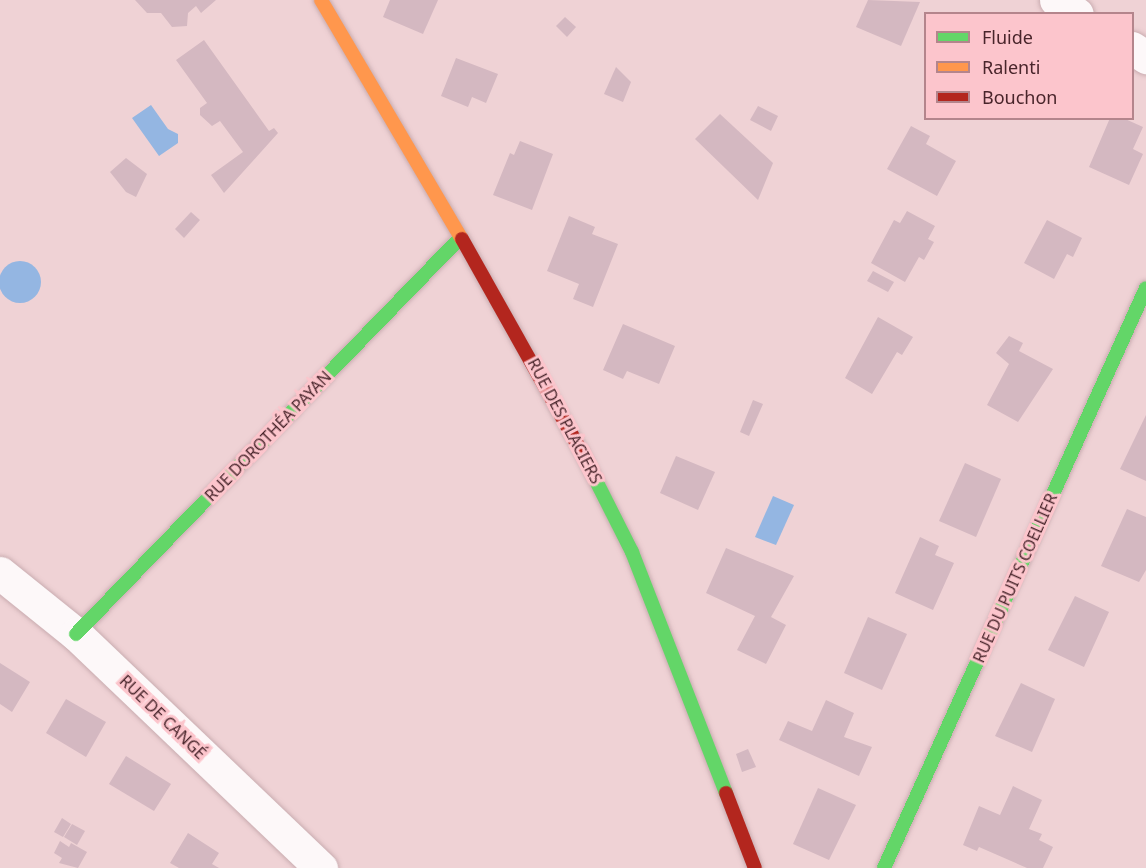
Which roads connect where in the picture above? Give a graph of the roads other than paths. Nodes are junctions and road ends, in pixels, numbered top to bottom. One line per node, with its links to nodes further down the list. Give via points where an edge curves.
1 (321, 0): 4 (street, RUE DES PLACIERS)
2 (1056, 0): 3 (street)
3 (1074, 12)
4 (459, 239): 7 (street, RUE DOROTHÉA PAYAN); 9 (street, RUE DES PLACIERS, via 572,431 632,552)
5 (1146, 288): 10 (street, RUE DU PUITS COELLIER)
6 (0, 573): 7 (street, RUE DE CANGÉ)
7 (76, 634): 8 (street, RUE DE CANGÉ)
8 (321, 868)
9 (755, 868)
10 (884, 868)

